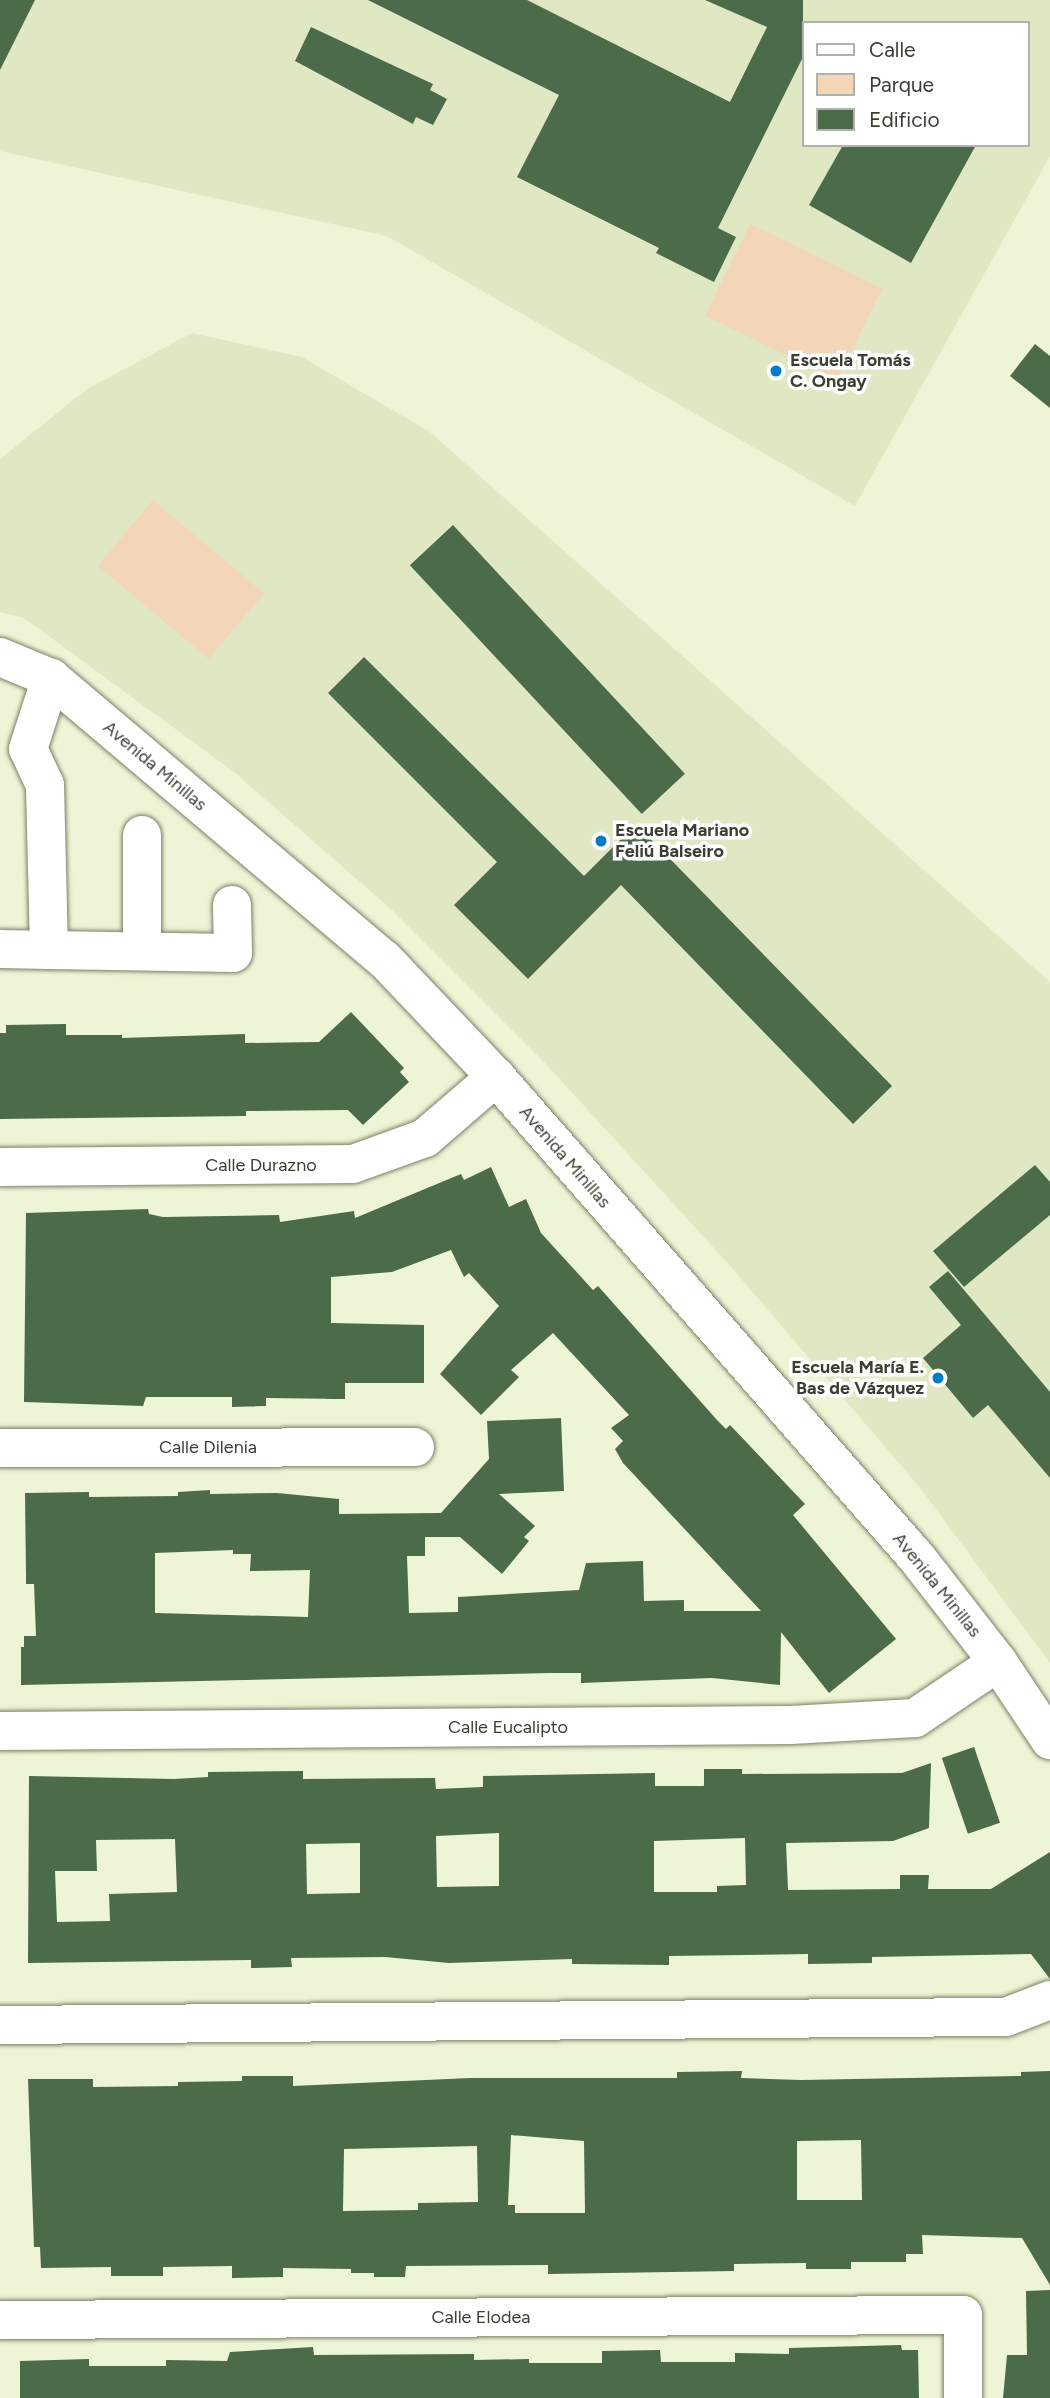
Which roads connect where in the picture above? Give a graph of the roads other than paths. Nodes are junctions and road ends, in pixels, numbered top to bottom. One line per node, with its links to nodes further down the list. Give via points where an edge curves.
1 (0, 657): 2 (street, Avenida Minillas)
2 (51, 678): 4 (street, via 29,749); 10 (street, Avenida Minillas, via 384,959)
3 (0, 741): 4 (street, via 20,761)
4 (35, 766): 8 (street, via 45,785)
5 (142, 835): 9 (street)
6 (232, 905): 9 (street, via 233,953)
7 (0, 949): 8 (street)
8 (49, 950): 9 (street)
9 (142, 951)
10 (496, 1077): 11 (street, Calle Durazno, via 425,1138 354,1164); 14 (street, Avenida Minillas, via 917,1558)
11 (0, 1167)
12 (415, 1447): 13 (street, Calle Dilenia)
13 (0, 1448)
14 (998, 1662): 15 (street, Calle Eucalipto, via 915,1718 791,1725); 16 (street, Avenida Minillas)
15 (0, 1731)
16 (1050, 1740)
17 (1050, 2000): 18 (street, via 1006,2017)
18 (0, 2025)
19 (0, 2320): 20 (street, Calle Elodea, via 962,2315)
20 (963, 2398)

